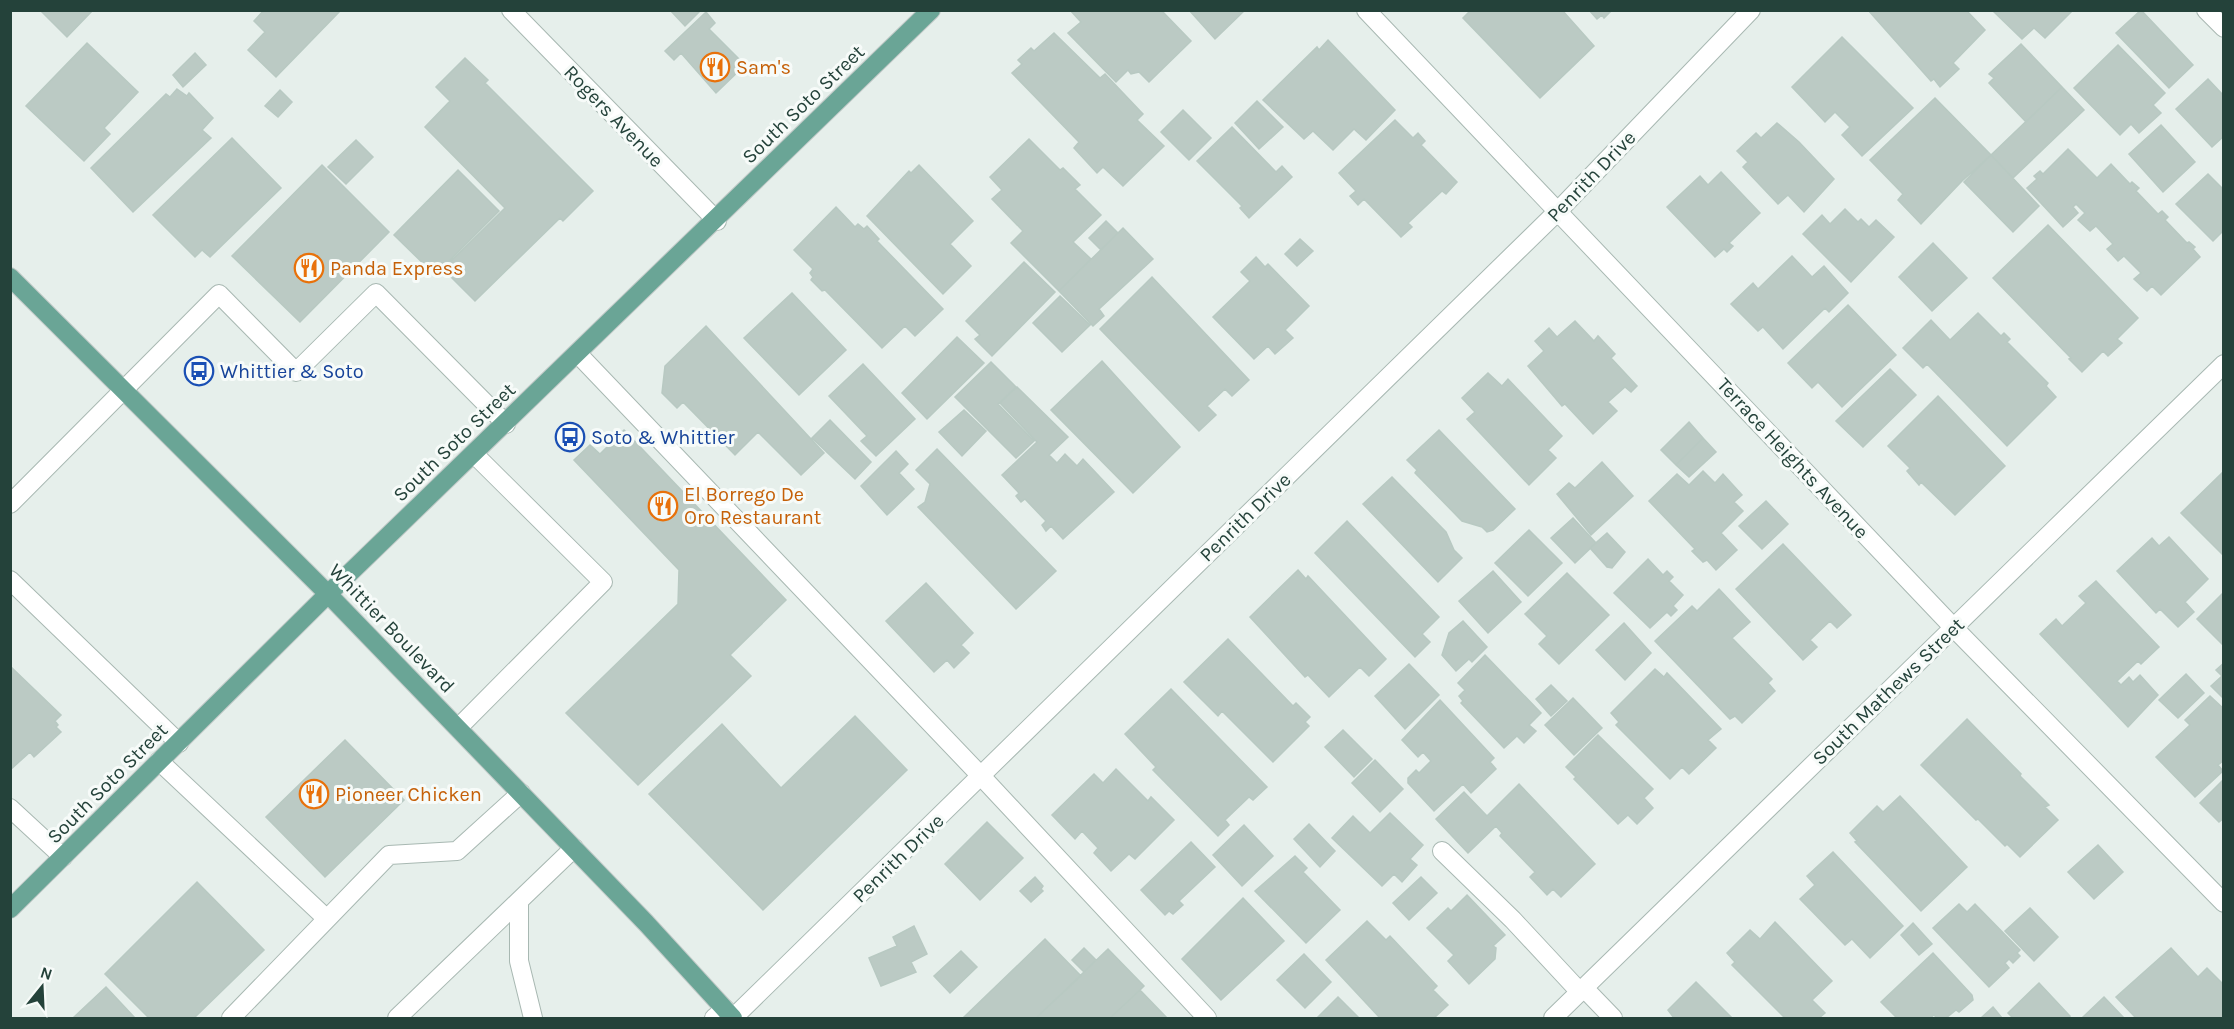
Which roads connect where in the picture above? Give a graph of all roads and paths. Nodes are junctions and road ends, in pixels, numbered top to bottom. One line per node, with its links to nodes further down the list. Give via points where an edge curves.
1 (511, 10): 8 (street, Rogers Avenue)
2 (931, 10): 8 (main road, South Soto Street)
3 (1366, 10): 7 (street, Terrace Heights Avenue)
4 (1751, 10): 7 (street, Penrith Drive)
5 (2206, 10): 6 (street)
6 (2223, 28)
7 (1559, 210): 18 (street, Terrace Heights Avenue); 22 (street, Penrith Drive)
8 (717, 220): 10 (main road, South Soto Street)
9 (10, 277): 12 (main road, Whittier Boulevard)
10 (578, 354): 13 (main road, South Soto Street); 22 (street)
11 (2223, 364): 18 (street, South Mathews Street)
12 (123, 389): 13 (street, via 219,294 296,372 376,293); 15 (street); 17 (main road, Whittier Boulevard)
13 (506, 424): 14 (main road, South Soto Street)
14 (474, 454): 17 (main road, South Soto Street); 19 (street, via 603,582)
15 (10, 504)
16 (10, 580): 20 (street)
17 (328, 594): 19 (main road, Whittier Boulevard); 20 (main road, South Soto Street)
18 (1953, 627): 29 (street, Terrace Heights Avenue); 32 (street, South Mathews Street)
19 (458, 728): 23 (main road, Whittier Boulevard)
20 (179, 743): 21 (main road, South Soto Street)
21 (159, 761): 27 (main road, South Soto Street); 31 (street)
22 (981, 776): 33 (street, Penrith Drive); 37 (street)
23 (521, 793): 25 (main road, Whittier Boulevard); 31 (street, via 457,851 389,855)
24 (10, 808): 27 (street)
25 (574, 848): 28 (street); 33 (main road, Whittier Boulevard)
26 (1442, 851): 32 (street)
27 (63, 858): 30 (main road, South Soto Street)
28 (519, 901): 35 (street); 36 (street, via 519,961)
29 (2223, 903)
30 (10, 909)
31 (327, 919): 34 (street)
32 (1582, 990): 38 (street, South Mathews Street); 39 (street)
33 (726, 1016)
34 (231, 1018)
35 (397, 1018)
36 (533, 1018)
37 (1207, 1018)
38 (1553, 1018)
39 (1613, 1018)

